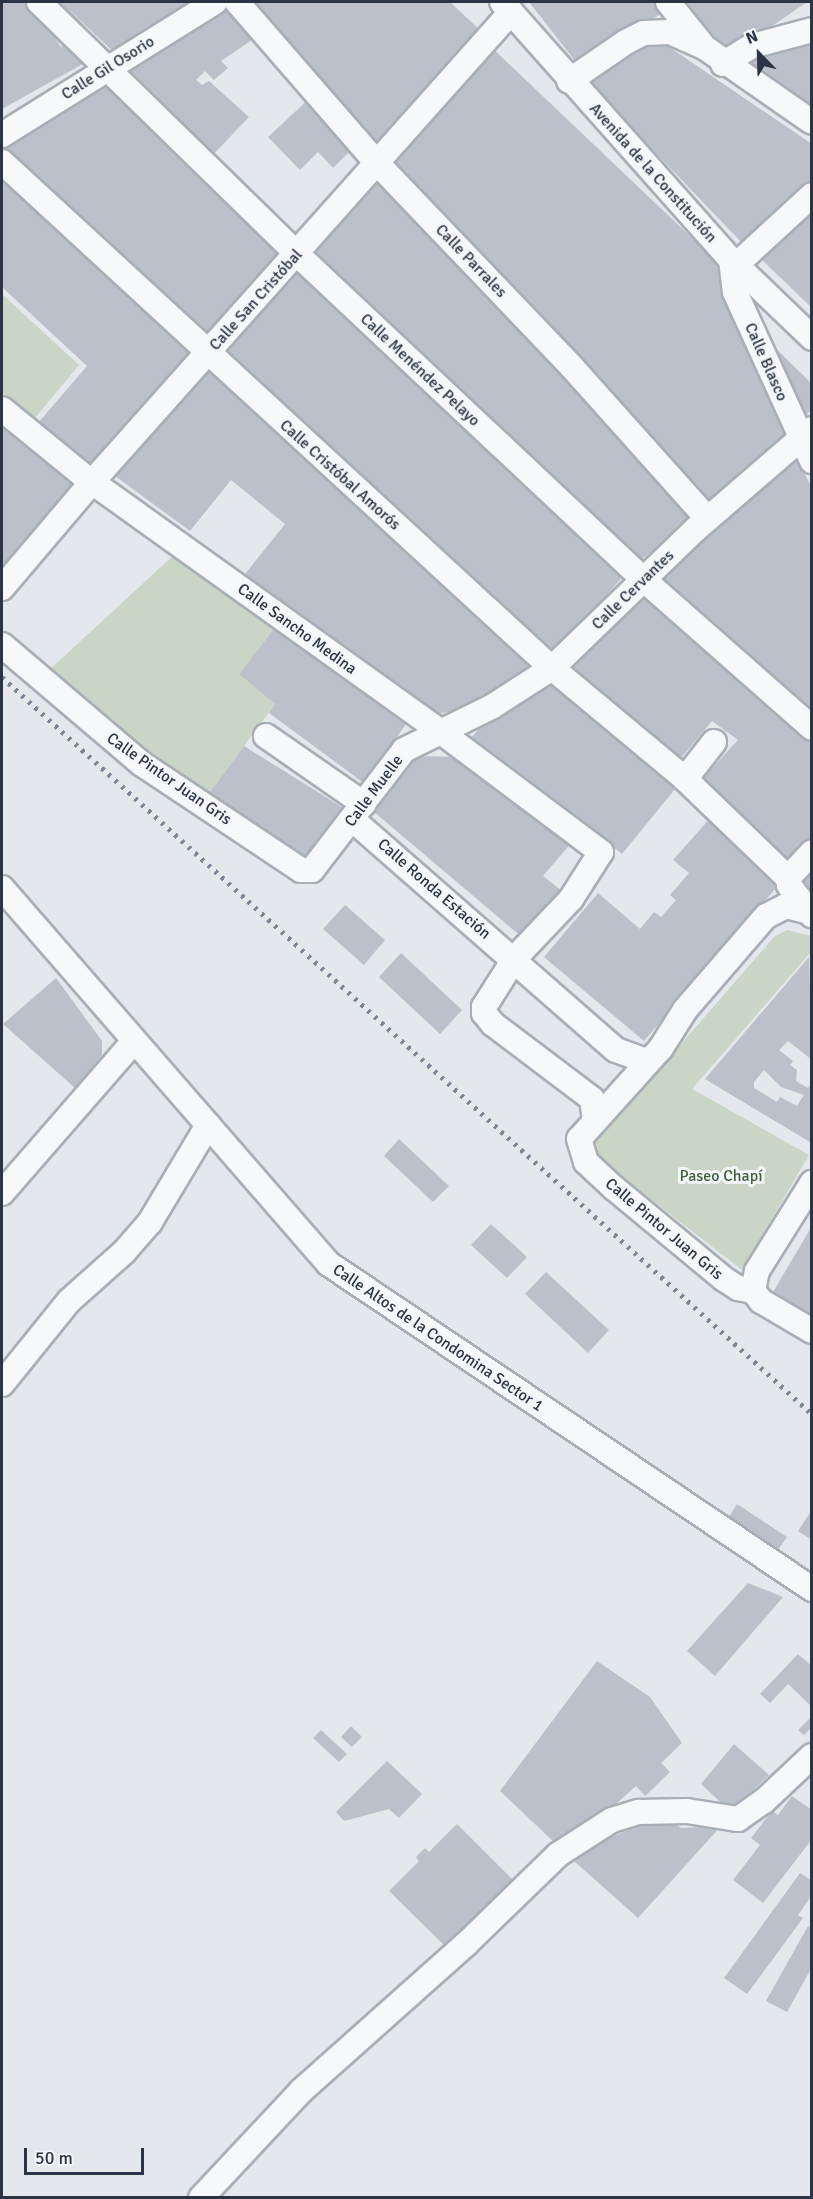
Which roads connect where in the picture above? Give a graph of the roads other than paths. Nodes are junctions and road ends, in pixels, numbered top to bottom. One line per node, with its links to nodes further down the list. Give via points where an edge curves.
1 (39, 2): 11 (street, Calle Menéndez Pelayo)
2 (215, 2): 11 (street, Calle Gil Osorio)
3 (237, 2): 16 (street, Calle Parrales)
4 (668, 2): 9 (street)
5 (507, 7): 12 (street, Avenida de la Constitución); 16 (street, Calle San Cristóbal)
6 (812, 14): 8 (street)
7 (812, 30): 8 (street)
8 (779, 37): 10 (street, via 752,46)
9 (704, 47): 10 (street); 12 (street, via 670,32 644,33)
10 (723, 64): 13 (street)
11 (106, 69): 14 (street, Calle Gil Osorio); 18 (street, Calle Menéndez Pelayo)
12 (569, 81): 19 (street, Avenida de la Constitución)
13 (812, 122)
14 (2, 135)
15 (2, 162): 21 (street, Calle Cristóbal Amorós)
16 (377, 163): 18 (street, Calle San Cristóbal); 25 (street, Calle Parrales, via 571,366)
17 (812, 195): 19 (street)
18 (297, 254): 21 (street, Calle San Cristóbal); 26 (street, Calle Menéndez Pelayo)
19 (734, 262): 20 (street, Avenida de la Constitución); 23 (street, Calle Blasco, via 735,292)
20 (812, 338)
21 (208, 354): 24 (street, Calle San Cristóbal); 29 (street, Calle Cristóbal Amorós)
22 (2, 409): 24 (street, Calle Sancho Medina)
23 (808, 443): 25 (street, Calle Cervantes)
24 (92, 482): 27 (street, Calle San Cristóbal); 31 (street, Calle Sancho Medina)
25 (708, 519): 26 (street, Calle Cervantes)
26 (643, 579): 29 (street, Calle Cervantes); 30 (street, Calle Menéndez Pelayo)
27 (2, 588)
28 (2, 645): 37 (street, Calle Pintor Juan Gris, via 142,764 301,870)
29 (552, 668): 31 (street, Calle Cervantes, via 493,706); 34 (street, Calle Cristóbal Amorós)
30 (812, 728)
31 (441, 732): 35 (street, Calle Muelle, via 404,750); 41 (street, Calle Sancho Medina, via 601,852 572,899)
32 (266, 736): 35 (street, Calle Ronda Estación)
33 (714, 742): 34 (street)
34 (685, 779): 38 (street, Calle Cristóbal Amorós)
35 (359, 812): 37 (street, Calle Muelle); 41 (street, Calle Ronda Estación)
36 (812, 852): 38 (street)
37 (318, 866)
38 (788, 878): 40 (street, Calle Cristóbal Amorós)
39 (2, 888): 42 (street, Calle Altos de la Condomina Sector 1)
40 (811, 914): 43 (street, via 786,906 766,916)
41 (515, 958): 43 (street, Calle Ronda Estación, via 616,1050); 45 (street, via 487,998 484,1013 592,1099)
42 (134, 1041): 44 (street, Calle Altos de la Condomina Sector 1); 47 (street)
43 (647, 1061): 45 (street)
44 (207, 1125): 50 (street, via 150,1221 124,1252 69,1301); 51 (street, Calle Altos de la Condomina Sector 1, via 329,1264)
45 (589, 1126): 48 (street, Calle Pintor Juan Gris, via 579,1148 586,1162 724,1279)
46 (812, 1183): 48 (street, via 757,1271)
47 (2, 1193)
48 (753, 1291): 49 (street, Calle Pintor Juan Gris, via 772,1308)
49 (812, 1331)
50 (2, 1384)
51 (812, 1589)
52 (812, 1756): 53 (street, via 764,1801 738,1819 687,1811 639,1812 612,1820 559,1854 466,1944 301,2091)
53 (201, 2198)

